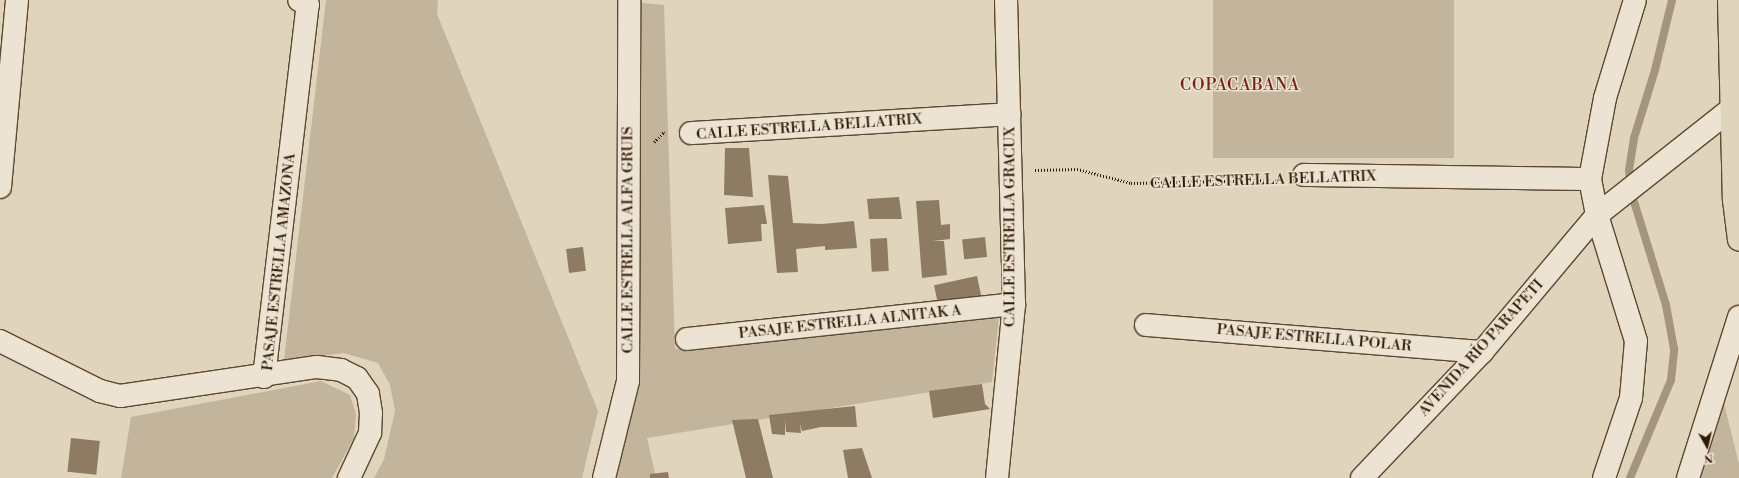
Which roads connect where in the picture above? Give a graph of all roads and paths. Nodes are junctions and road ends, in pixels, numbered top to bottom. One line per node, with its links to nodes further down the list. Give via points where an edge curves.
1 (17, 0): 14 (street)
2 (299, 0): 24 (street, PASAJE ESTRELLA AMAZONA, via 308,5)
3 (629, 0): 10 (street, CALLE ESTRELLA ALFA GRUIS)
4 (1006, 0): 8 (street, CALLE ESTRELLA GRACUX)
5 (1635, 0): 13 (street, via 1606,98)
6 (1729, 0): 7 (main road)
7 (1735, 108): 15 (main road); 16 (street, AVENIDA RÍO PARAPETI)
8 (1009, 114): 9 (street, CALLE ESTRELLA BELLATRIX); 11 (street, CALLE ESTRELLA GRACUX)
9 (691, 132): 10 (path, CALLE ESTRELLA BELLATRIX, via 679,143 664,132 647,148)
10 (627, 134): 26 (street, CALLE ESTRELLA ALFA GRUIS, via 628,381)
11 (1011, 171): 12 (path, CALLE ESTRELLA BELLATRIX, via 1077,169 1131,183 1273,182); 18 (street, CALLE ESTRELLA GRACUX)
12 (1304, 175): 13 (street, CALLE ESTRELLA BELLATRIX)
13 (1590, 179): 16 (street)
14 (0, 187)
15 (1737, 200): 17 (main road)
16 (1597, 216): 23 (street, AVENIDA RÍO PARAPETI); 29 (street, via 1636,341 1631,398)
17 (1739, 240)
18 (1014, 304): 21 (street, PASAJE ESTRELLA ALNITAK A); 27 (street, CALLE ESTRELLA GRACUX)
19 (1739, 317): 30 (street)
20 (1146, 325): 23 (street, PASAJE ESTRELLA POLAR)
21 (687, 339)
22 (0, 341): 24 (street, via 100,391 120,396)
23 (1482, 352): 28 (street, AVENIDA RÍO PARAPETI)
24 (264, 377): 25 (street, PASAJE ESTRELLA AMAZONA, via 317,367 341,370 357,378 368,394 371,413 370,433)
25 (349, 478)
26 (604, 478)
27 (997, 478)
28 (1362, 478)
29 (1604, 478)
30 (1688, 478)

